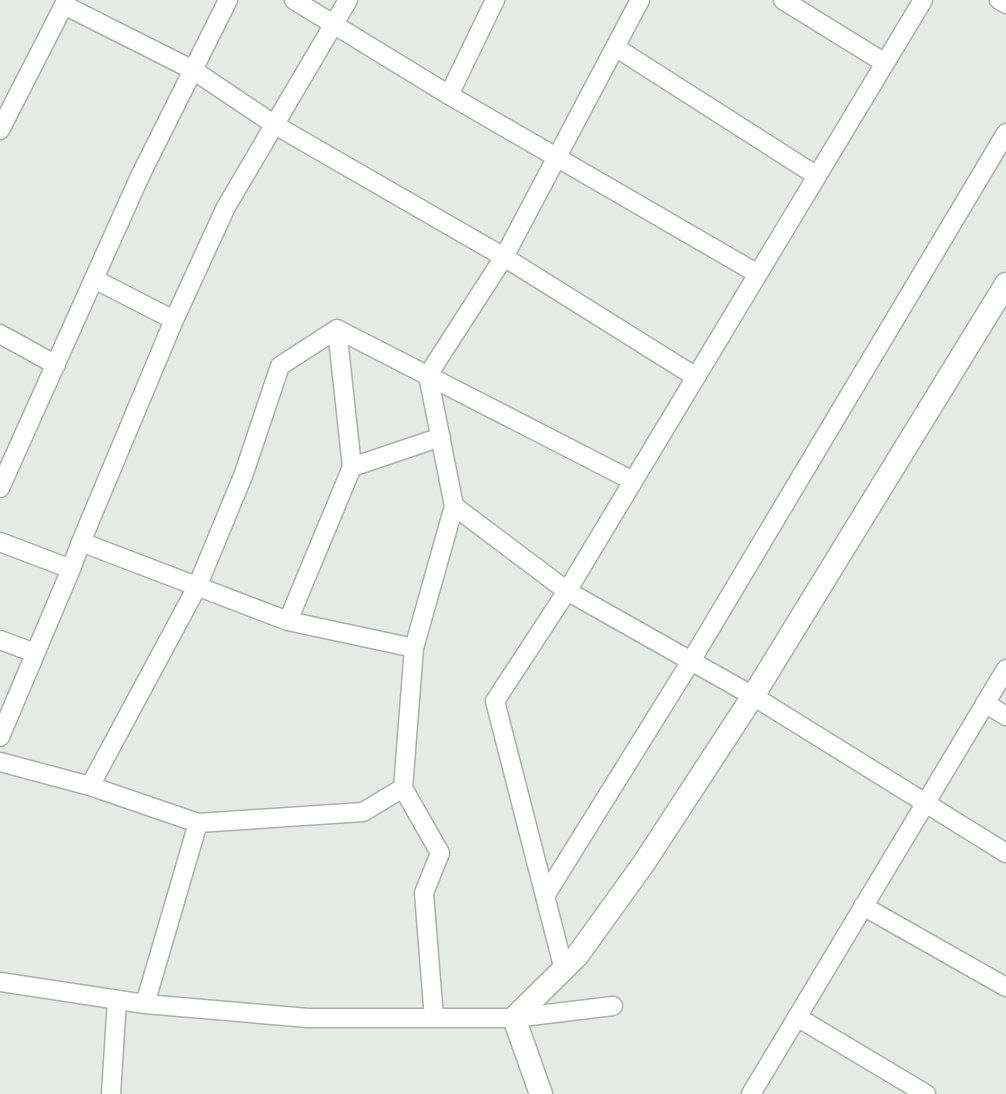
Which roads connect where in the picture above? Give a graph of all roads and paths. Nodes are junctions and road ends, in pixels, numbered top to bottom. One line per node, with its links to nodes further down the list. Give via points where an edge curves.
1 (228, 0): 13 (street)
2 (294, 0): 10 (street)
3 (348, 0): 10 (street)
4 (495, 0): 14 (street)
5 (640, 0): 11 (street)
6 (783, 0): 12 (street)
7 (923, 0): 12 (street)
8 (999, 0): 9 (street)
9 (1006, 4)
10 (335, 25): 14 (street); 15 (street)
11 (615, 47): 18 (street); 19 (street)
12 (885, 63): 19 (street)
13 (193, 70): 15 (street); 16 (street, via 64,5); 22 (street)
14 (449, 95): 18 (street)
15 (275, 125): 20 (street); 24 (street, via 226,207)
16 (0, 130)
17 (1006, 133): 44 (street)
18 (558, 156): 20 (street); 21 (street)
19 (817, 176): 21 (street)
20 (504, 257): 28 (street); 29 (street)
21 (758, 274): 29 (street)
22 (94, 279): 24 (street); 27 (street)
23 (1006, 284): 46 (street)
24 (174, 320): 36 (street)
25 (337, 329): 28 (street); 31 (street); 38 (street, via 280,366 243,476)
26 (0, 334): 27 (street)
27 (56, 365): 33 (street)
28 (428, 375): 30 (street); 32 (street)
29 (696, 377): 32 (street)
30 (441, 437): 31 (street); 34 (street)
31 (352, 467): 40 (street)
32 (633, 481): 39 (street)
33 (0, 488)
34 (454, 506): 39 (street); 42 (street)
35 (0, 542): 37 (street)
36 (81, 542): 37 (street); 38 (street)
37 (71, 569): 43 (street)
38 (197, 587): 40 (street); 51 (street)
39 (567, 591): 44 (street); 56 (street, via 495,701)
40 (288, 621): 42 (street)
41 (0, 640): 43 (street)
42 (414, 648): 52 (street)
43 (35, 653): 49 (street)
44 (691, 661): 46 (street); 56 (street)
45 (1006, 669): 47 (street)
46 (753, 696): 53 (street); 58 (street, via 644,863)
47 (985, 703): 48 (street); 53 (street)
48 (1006, 716)
49 (0, 737)
50 (0, 762): 51 (street)
51 (90, 786): 54 (street)
52 (403, 788): 54 (street, via 363,812); 65 (street, via 440,853 424,893)
53 (925, 802): 55 (street); 57 (street)
54 (198, 823): 62 (street)
55 (1006, 853)
56 (545, 896): 58 (street)
57 (863, 906): 60 (street); 64 (street)
58 (564, 970): 66 (street)
59 (0, 982): 61 (street)
60 (1006, 987)
61 (117, 1000): 62 (street); 67 (street)
62 (145, 1004): 65 (street, via 308,1018)
63 (613, 1006): 66 (street)
64 (797, 1017): 69 (street); 70 (street)
65 (434, 1018): 66 (street)
66 (514, 1018): 68 (street)
67 (111, 1094)
68 (541, 1094)
69 (751, 1094)
70 (926, 1094)

